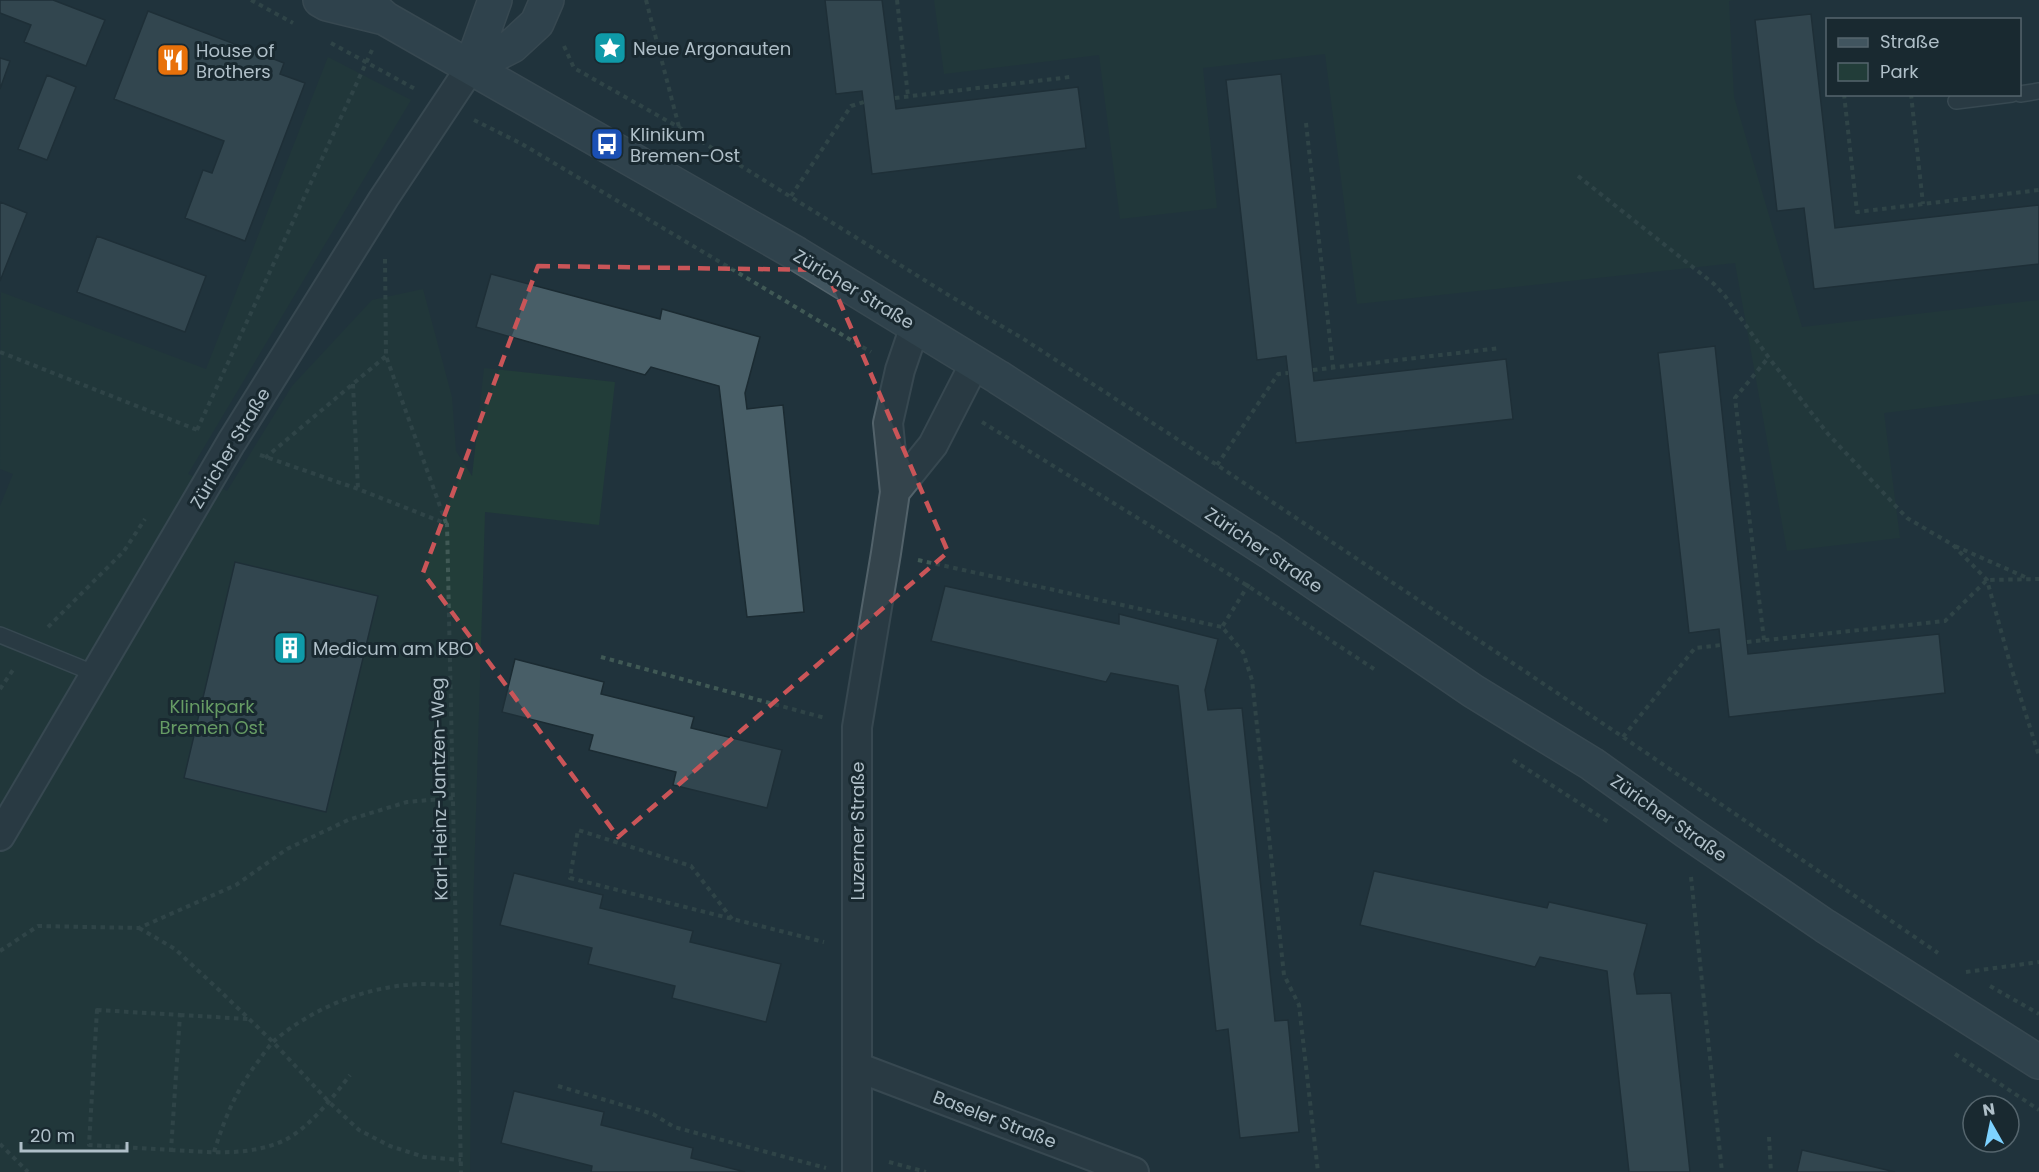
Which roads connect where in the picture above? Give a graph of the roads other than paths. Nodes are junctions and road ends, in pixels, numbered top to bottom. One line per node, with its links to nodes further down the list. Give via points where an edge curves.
1 (320, 0): 4 (main road, Züricher Straße)
2 (495, 0): 5 (main road)
3 (548, 0): 5 (main road, via 537,22 512,46)
4 (375, 9): 5 (main road, Züricher Straße)
5 (471, 67): 10 (main road, Züricher Straße); 14 (street, Züricher Straße, via 231,443)
6 (2039, 91): 7 (lane)
7 (2021, 94)
8 (1996, 96): 9 (lane)
9 (1956, 101)
10 (915, 326): 11 (main road, Züricher Straße); 12 (street, Luzerner Straße, via 888,423)
11 (975, 363): 12 (street, via 933,445); 16 (main road, Züricher Straße, via 1270,552 1473,691 1592,764 1825,926)
12 (894, 492): 17 (street, Luzerner Straße, via 857,727)
13 (0, 635): 14 (lane)
14 (96, 674): 15 (street, Züricher Straße)
15 (0, 836)
16 (2039, 1062)
17 (857, 1067): 18 (street, Luzerner Straße); 19 (street, Baseler Straße)
18 (857, 1172)
19 (1134, 1172)

